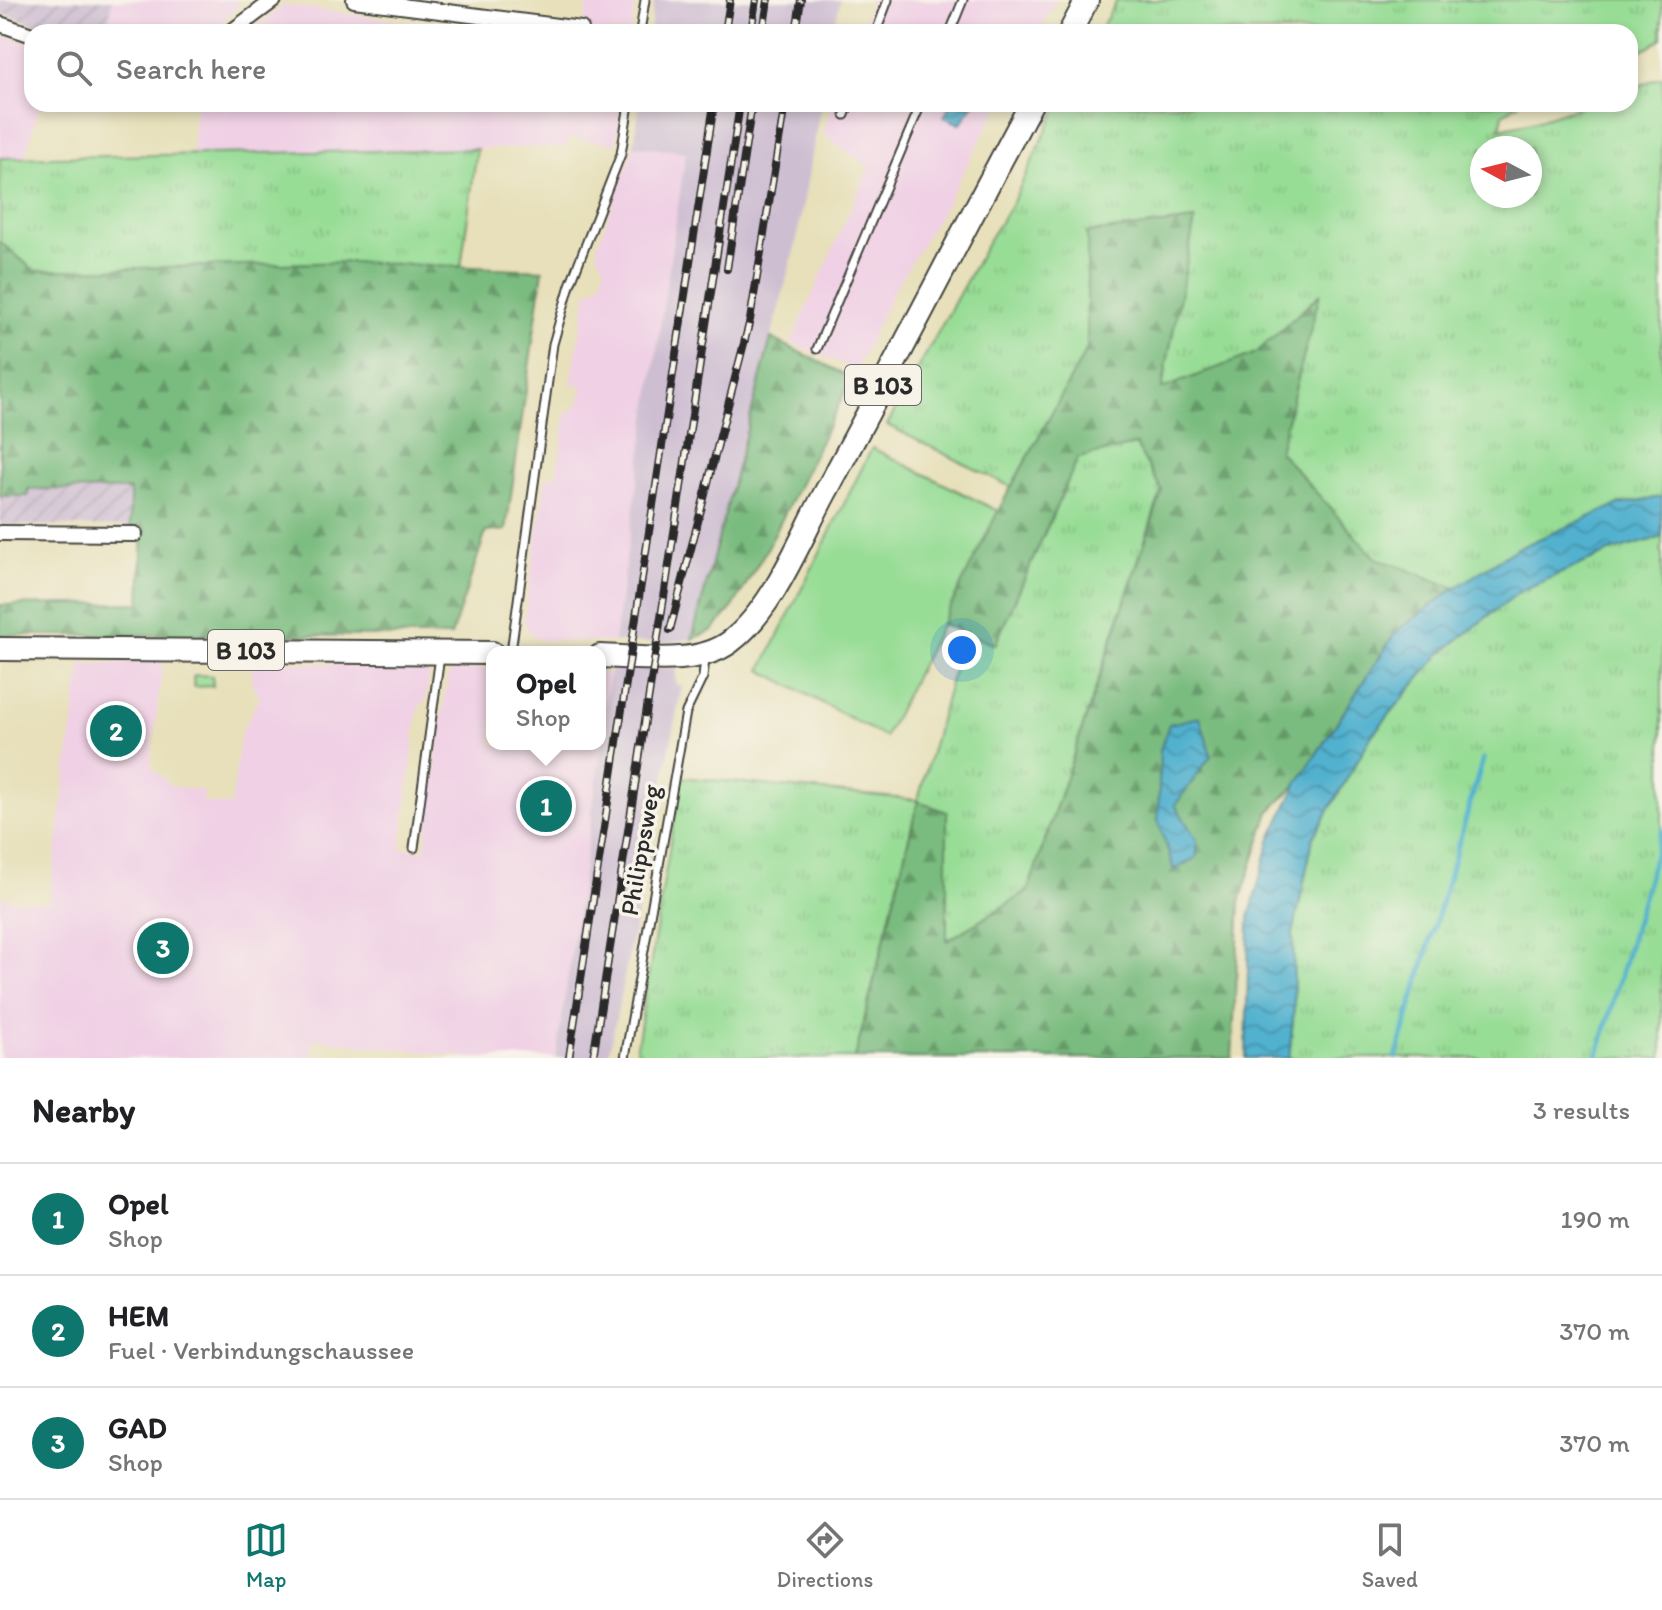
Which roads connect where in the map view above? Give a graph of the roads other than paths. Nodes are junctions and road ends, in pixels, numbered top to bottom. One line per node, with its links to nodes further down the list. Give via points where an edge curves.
1 (274, 0): 8 (street)
2 (354, 0): 9 (street)
3 (645, 0): 10 (lane)
4 (888, 0): 11 (lane)
5 (963, 0): 12 (lane)
6 (1087, 0): 13 (main road)
7 (0, 24): 14 (street)
8 (242, 24)
9 (542, 24)
10 (641, 24)
11 (879, 24)
12 (953, 24)
13 (1074, 24)
14 (24, 32)
15 (628, 112): 23 (lane, via 621,154 553,344)
16 (846, 112): 19 (lane)
17 (918, 112): 20 (lane)
18 (1027, 112): 27 (main road, B 103, via 775,586 745,629)
19 (845, 115)
20 (817, 349)
21 (0, 533): 22 (street)
22 (135, 534)
23 (512, 646)
24 (0, 649): 25 (main road, B 103)
25 (441, 652): 26 (main road, B 103); 29 (lane)
26 (486, 653)
27 (706, 653): 28 (main road, B 103); 30 (lane, Philippsweg, via 703,677 686,712)
28 (606, 656)
29 (414, 848)
30 (625, 1058)

